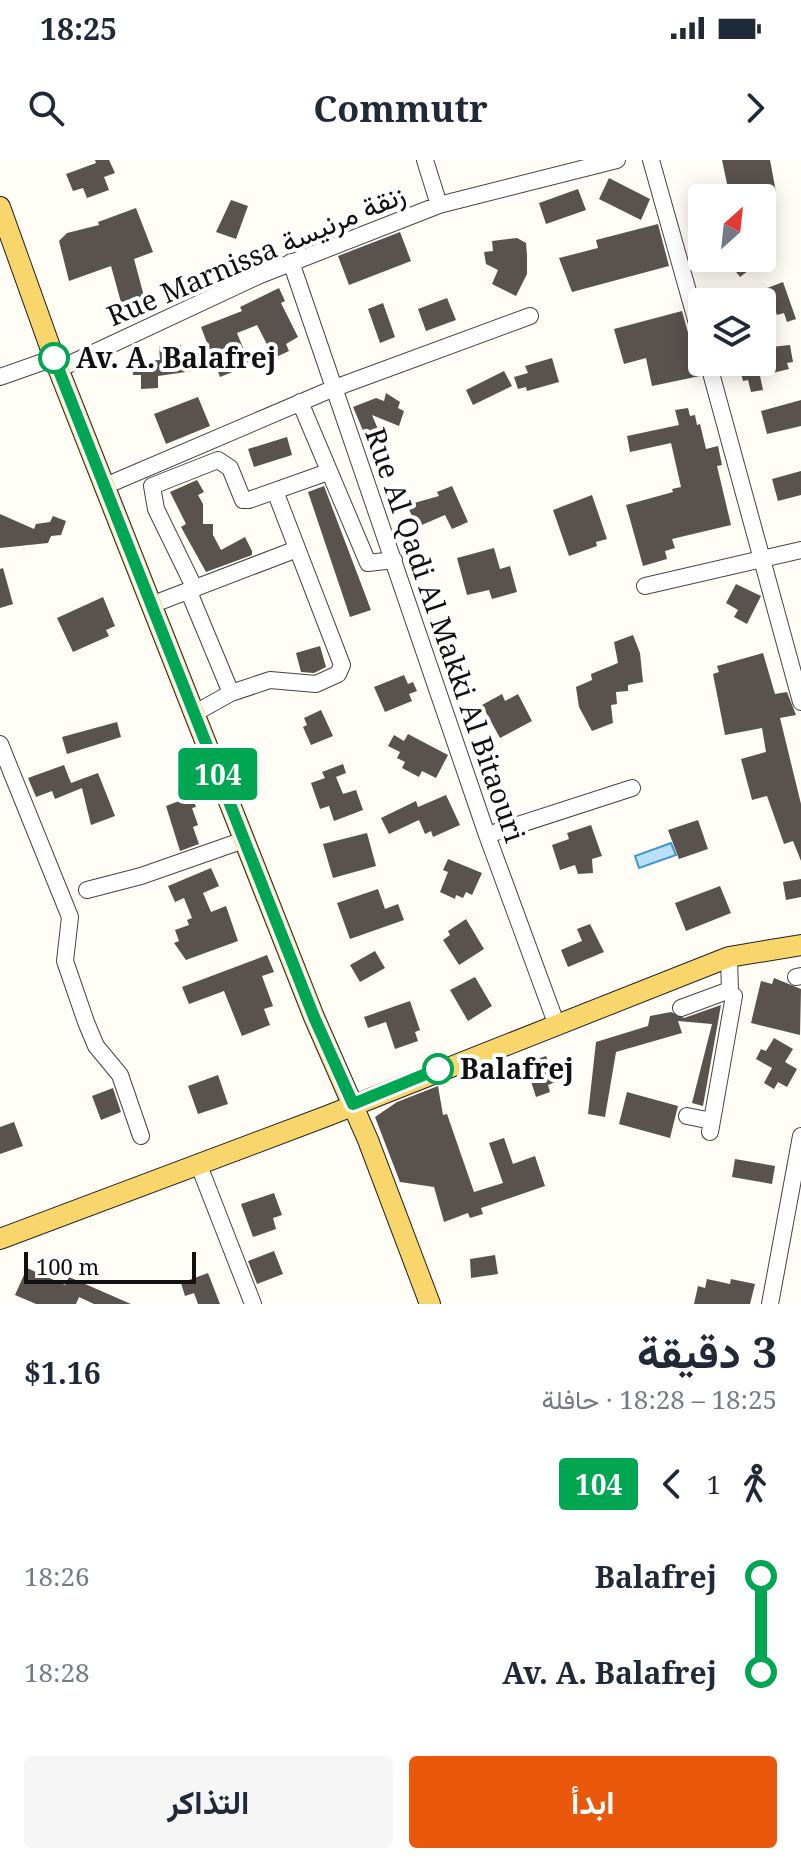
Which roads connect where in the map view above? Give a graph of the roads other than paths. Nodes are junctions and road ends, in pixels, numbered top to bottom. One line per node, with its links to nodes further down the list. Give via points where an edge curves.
1 (425, 160): 4 (street)
2 (617, 160): 4 (street, Rue Marnissa زنقة مرنيسة)
3 (651, 160): 7 (street)
4 (439, 205): 6 (street, Rue Marnissa زنقة مرنيسة)
5 (0, 207): 9 (main road)
6 (291, 262): 9 (street, Rue Marnissa زنقة مرنيسة); 12 (street, Rue Al Qadi Al Makki Al Bitaouri)
7 (688, 291)
8 (530, 316): 12 (street)
9 (56, 363): 11 (street, Rue Marnissa زنقة مرنيسة); 15 (main road)
10 (712, 376): 19 (street)
11 (0, 377)
12 (332, 389): 13 (street); 20 (street, Rue Al Qadi Al Makki Al Bitaouri)
13 (300, 402): 14 (street); 15 (street)
14 (328, 472): 16 (street); 20 (street, via 368,563)
15 (105, 486): 23 (main road)
16 (275, 491): 17 (street); 22 (street, via 243,500 230,468 218,460 152,486 156,509)
17 (297, 549): 22 (street); 24 (street, via 338,650 338,674 316,684 280,678)
18 (801, 550): 19 (street)
19 (763, 559): 21 (street); 25 (street)
20 (394, 560): 29 (street, Rue Al Qadi Al Makki Al Bitaouri)
21 (645, 586)
22 (192, 590): 23 (street); 24 (street)
23 (151, 605): 26 (main road)
24 (231, 693): 26 (street)
25 (801, 702)
26 (195, 713): 30 (main road)
27 (0, 744): 39 (street, via 70,917 65,961 86,1022 96,1046 120,1075)
28 (632, 788): 29 (street)
29 (487, 835): 36 (street, Rue Al Qadi Al Makki Al Bitaouri)
30 (244, 840): 31 (street); 37 (main road)
31 (87, 890)
32 (801, 945): 33 (main road)
33 (729, 957): 34 (street); 36 (main road)
34 (730, 992): 35 (street); 38 (street, via 734,996 711,1127)
35 (681, 1008)
36 (556, 1023): 37 (main road)
37 (353, 1104): 41 (main road); 44 (main road)
38 (687, 1116)
39 (141, 1136)
40 (801, 1136): 45 (street)
41 (198, 1163): 42 (main road); 43 (street)
42 (0, 1239)
43 (253, 1304)
44 (430, 1304)
45 (770, 1304)

